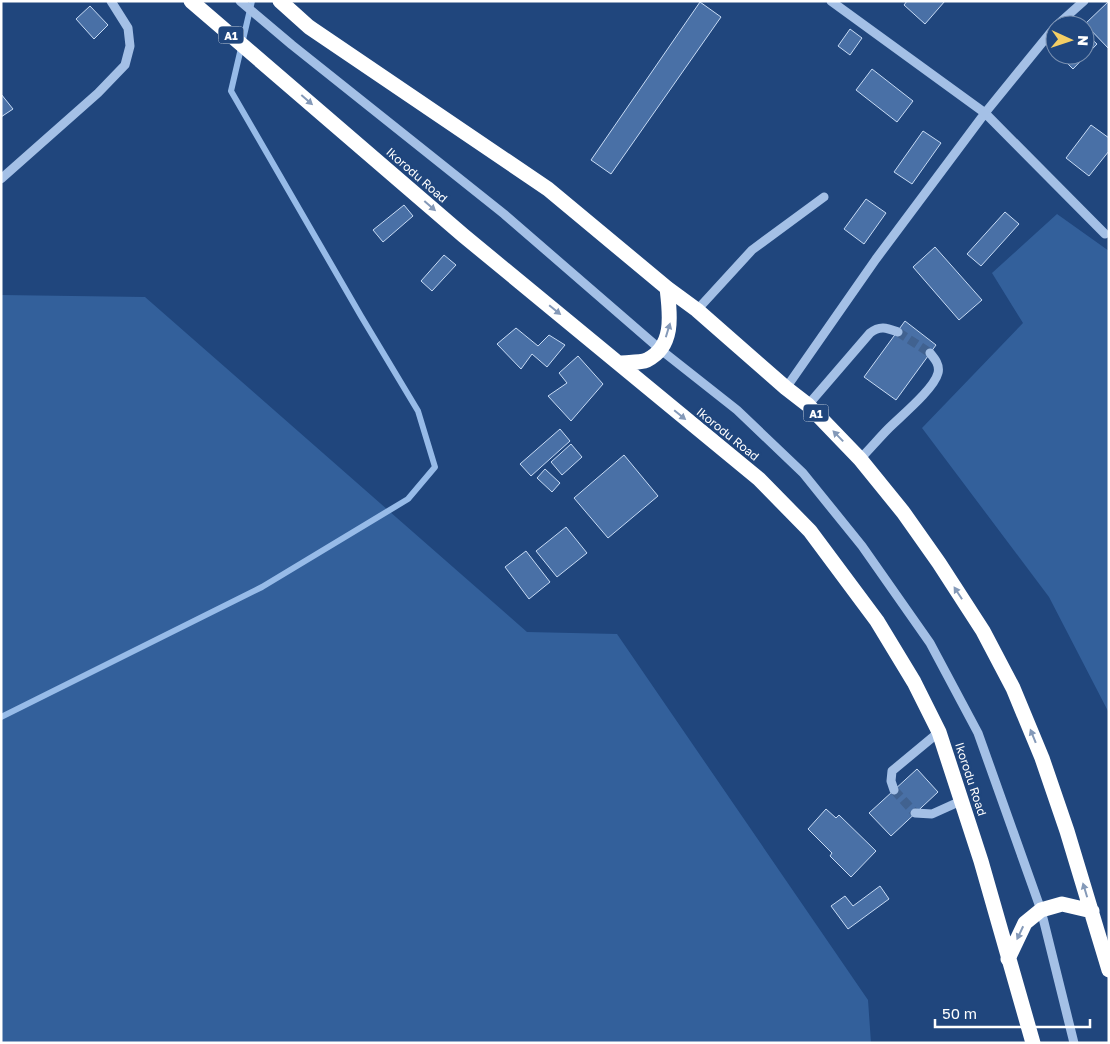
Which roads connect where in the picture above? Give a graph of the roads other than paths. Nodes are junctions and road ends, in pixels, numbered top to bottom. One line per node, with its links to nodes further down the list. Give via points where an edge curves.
1 (111, 1): 10 (street, via 128,28 130,46 125,65)
2 (191, 1): 18 (highway, Ikorodu Road / A1, one-way to 18, via 464,236)
3 (240, 1): 16 (street, via 504,214)
4 (280, 1): 13 (highway, A1, via 309,27 548,189)
5 (831, 1): 9 (street)
6 (1084, 1): 7 (street)
7 (1068, 15)
8 (1045, 39): 9 (street)
9 (984, 113): 12 (street); 19 (street)
10 (1, 179)
11 (824, 197): 14 (street, via 752,250)
12 (1104, 234)
13 (668, 288): 14 (highway, A1); 16 (highway, one-way to 13, via 670,322)
14 (697, 310): 19 (highway, A1)
15 (898, 332): 20 (street, via 876,328)
16 (662, 350): 18 (highway, via 645,361); 26 (street, via 737,410 803,473 862,546 930,643 978,733)
17 (930, 353): 21 (street, via 938,367 934,381)
18 (620, 363): 22 (highway, Ikorodu Road / A1, one-way to 22, via 759,479 810,531 877,621 914,682)
19 (786, 388): 20 (highway, A1)
20 (808, 405): 21 (highway, A1, one-way to 20)
21 (860, 459): 27 (highway, A1, one-way to 21, via 1042,758 1013,688 983,631 944,571 903,512)
22 (939, 732): 23 (street, via 892,771); 24 (highway, Ikorodu Road / A1)
23 (894, 790)
24 (963, 800): 25 (street, via 932,814); 28 (highway, Ikorodu Road / A1)
25 (915, 813)
26 (1041, 910): 27 (highway, via 1062,904); 28 (highway, one-way to 28, via 1025,923); 31 (street)
27 (1092, 911): 29 (highway, A1)
28 (1008, 959): 30 (highway, Ikorodu Road / A1)
29 (1109, 970)
30 (1033, 1043)
31 (1074, 1043)

